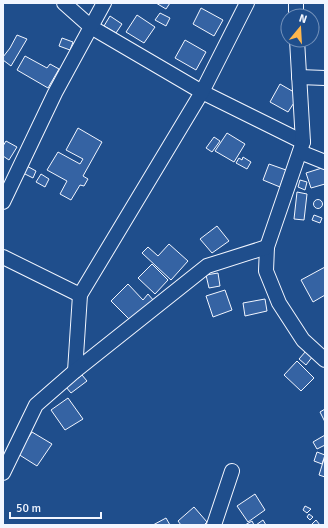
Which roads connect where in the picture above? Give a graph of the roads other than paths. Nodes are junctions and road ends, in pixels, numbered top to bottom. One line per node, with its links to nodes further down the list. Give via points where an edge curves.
1 (64, 3): 4 (street)
2 (104, 3): 4 (street)
3 (247, 3): 8 (street)
4 (91, 27): 8 (street); 11 (street, via 55,93)
5 (297, 48): 6 (street)
6 (299, 77): 7 (street); 9 (street)
7 (325, 78)
8 (202, 92): 9 (street); 14 (street)
9 (301, 147): 10 (street); 12 (street)
10 (325, 162)
11 (3, 202)
12 (267, 247): 15 (street, via 266,271 279,303 303,340); 16 (street, via 207,266)
13 (3, 257): 14 (street)
14 (80, 295): 16 (street)
15 (325, 360)
16 (75, 371): 18 (street, via 36,406)
17 (232, 471): 19 (street)
18 (3, 473)
19 (214, 525)

